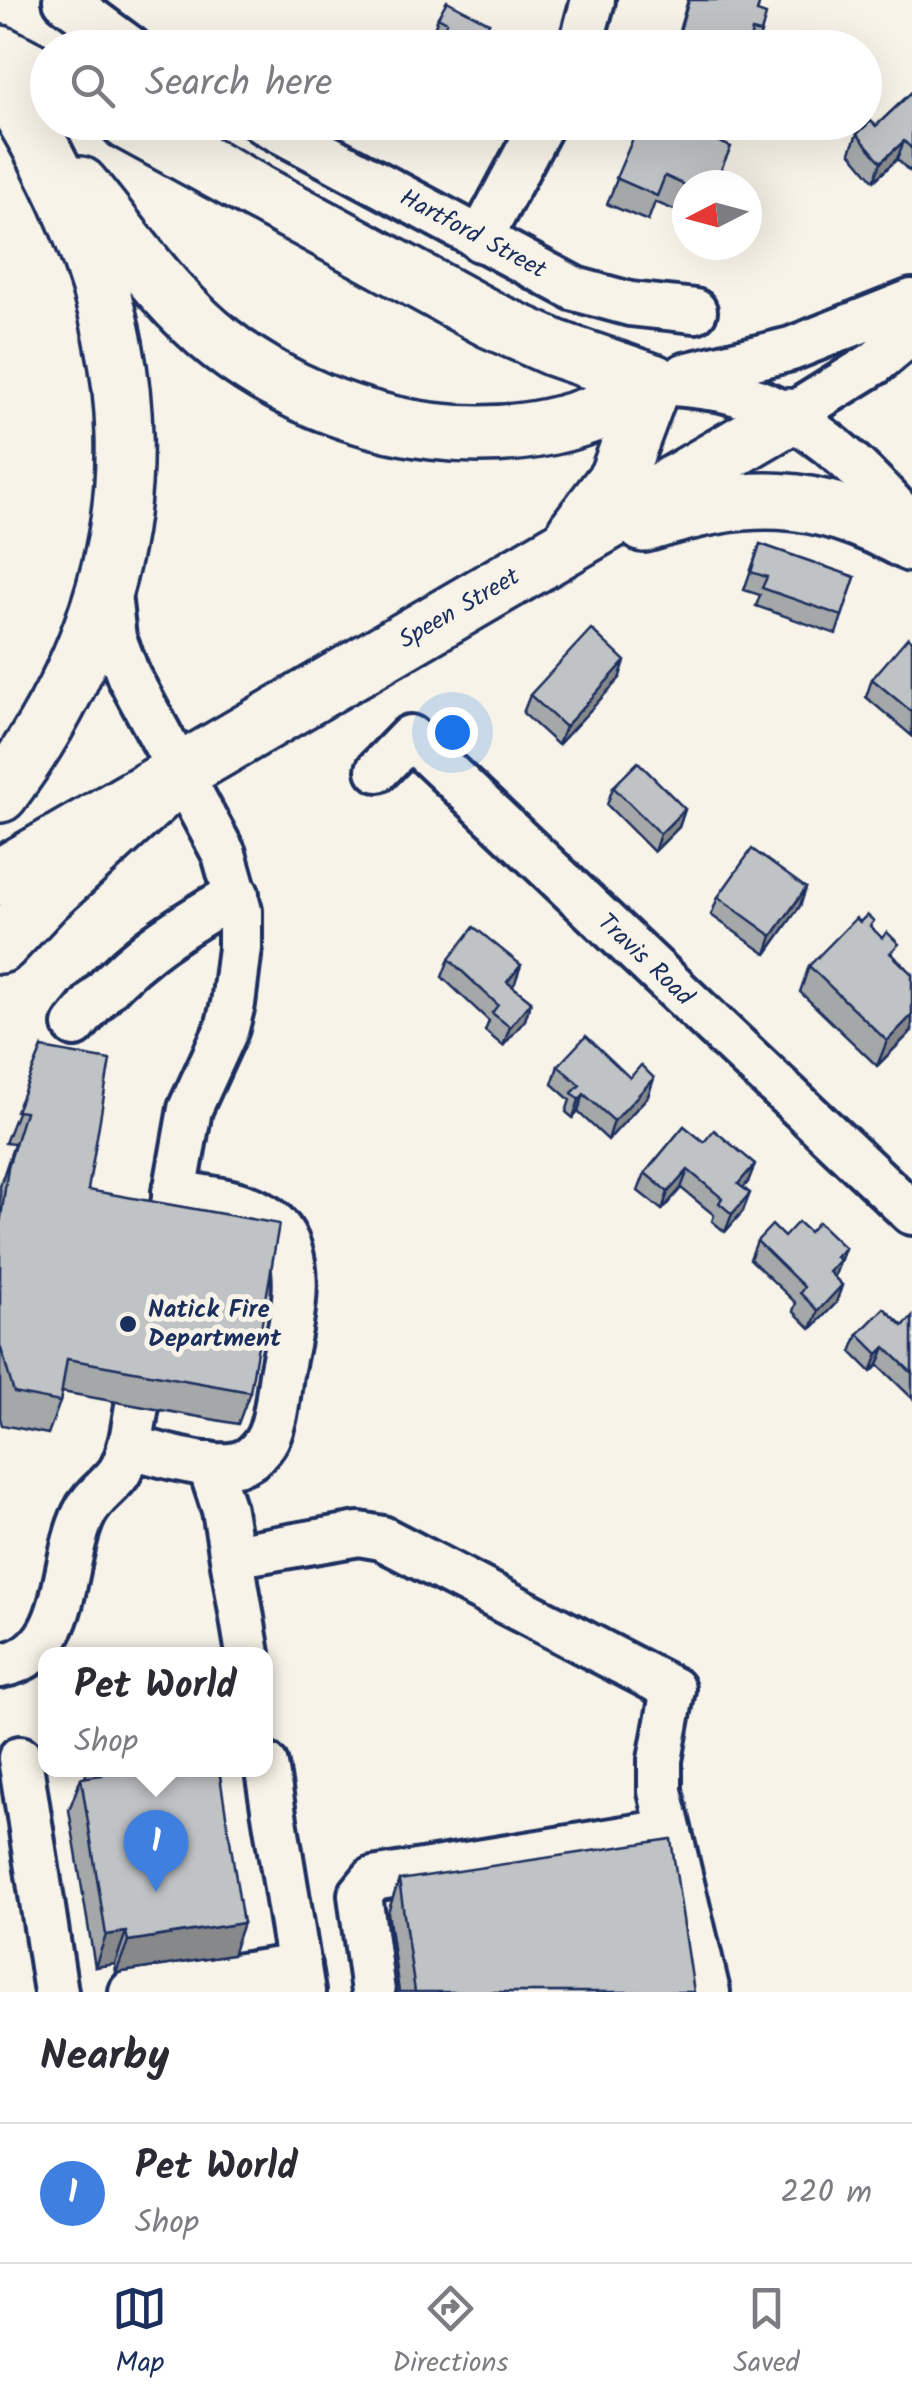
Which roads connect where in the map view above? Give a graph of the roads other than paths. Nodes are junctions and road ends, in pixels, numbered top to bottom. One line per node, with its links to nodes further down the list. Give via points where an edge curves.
1 (64, 0): 3 (street)
2 (593, 0): 4 (street)
3 (105, 30)
4 (585, 30)
5 (0, 54): 7 (main road)
6 (0, 79): 8 (main road)
7 (30, 91)
8 (30, 97)
9 (49, 140): 23 (main road, via 100,278 118,357 123,476)
10 (65, 140): 18 (main road, via 180,308 232,352 307,396 403,426 493,433 588,418)
11 (161, 140): 18 (main road, via 491,320)
12 (296, 140): 14 (street, Hartford Street)
13 (533, 140): 14 (street)
14 (480, 240): 16 (street, Hartford Street, via 592,295)
15 (912, 301): 18 (street, via 791,349)
16 (694, 310)
17 (912, 332): 19 (street, Speen Street, via 876,363)
18 (654, 382): 19 (street, via 725,391); 22 (main road, via 608,494)
19 (788, 417): 20 (street, via 848,460); 22 (main road, Speen Street)
20 (912, 528)
21 (912, 544): 22 (main road, via 826,509 753,499 672,515)
22 (552, 556): 25 (main road, Speen Street)
23 (108, 573): 25 (street, via 121,658); 26 (main road, via 70,683)
24 (378, 770): 32 (street, Travis Road, via 410,738)
25 (182, 772): 27 (main road, Speen Street); 28 (street); 29 (main road)
26 (0, 794)
27 (0, 877)
28 (237, 894): 30 (street, via 151,946); 31 (street, via 233,1004 190,1109)
29 (0, 946)
30 (75, 1025)
31 (174, 1192): 33 (street); 36 (street, via 256,1211 274,1223 291,1254 294,1292 268,1439 243,1462)
32 (912, 1212)
33 (167, 1238)
34 (137, 1406): 35 (street)
35 (129, 1447): 36 (street); 39 (street, via 120,1470 83,1515 57,1611)
36 (209, 1464): 37 (street)
37 (232, 1556): 40 (street); 44 (street, via 370,1534 673,1689 658,1776)
38 (38, 1647): 41 (street, via 24,1660)
39 (39, 1647)
40 (247, 1647)
41 (0, 1666)
42 (22, 1757): 46 (street)
43 (268, 1777): 45 (street)
44 (668, 1831): 48 (street, via 373,1879 360,1895); 49 (street)
45 (301, 1979): 47 (street)
46 (56, 1992)
47 (131, 1992)
48 (373, 1992)
49 (708, 1992)

